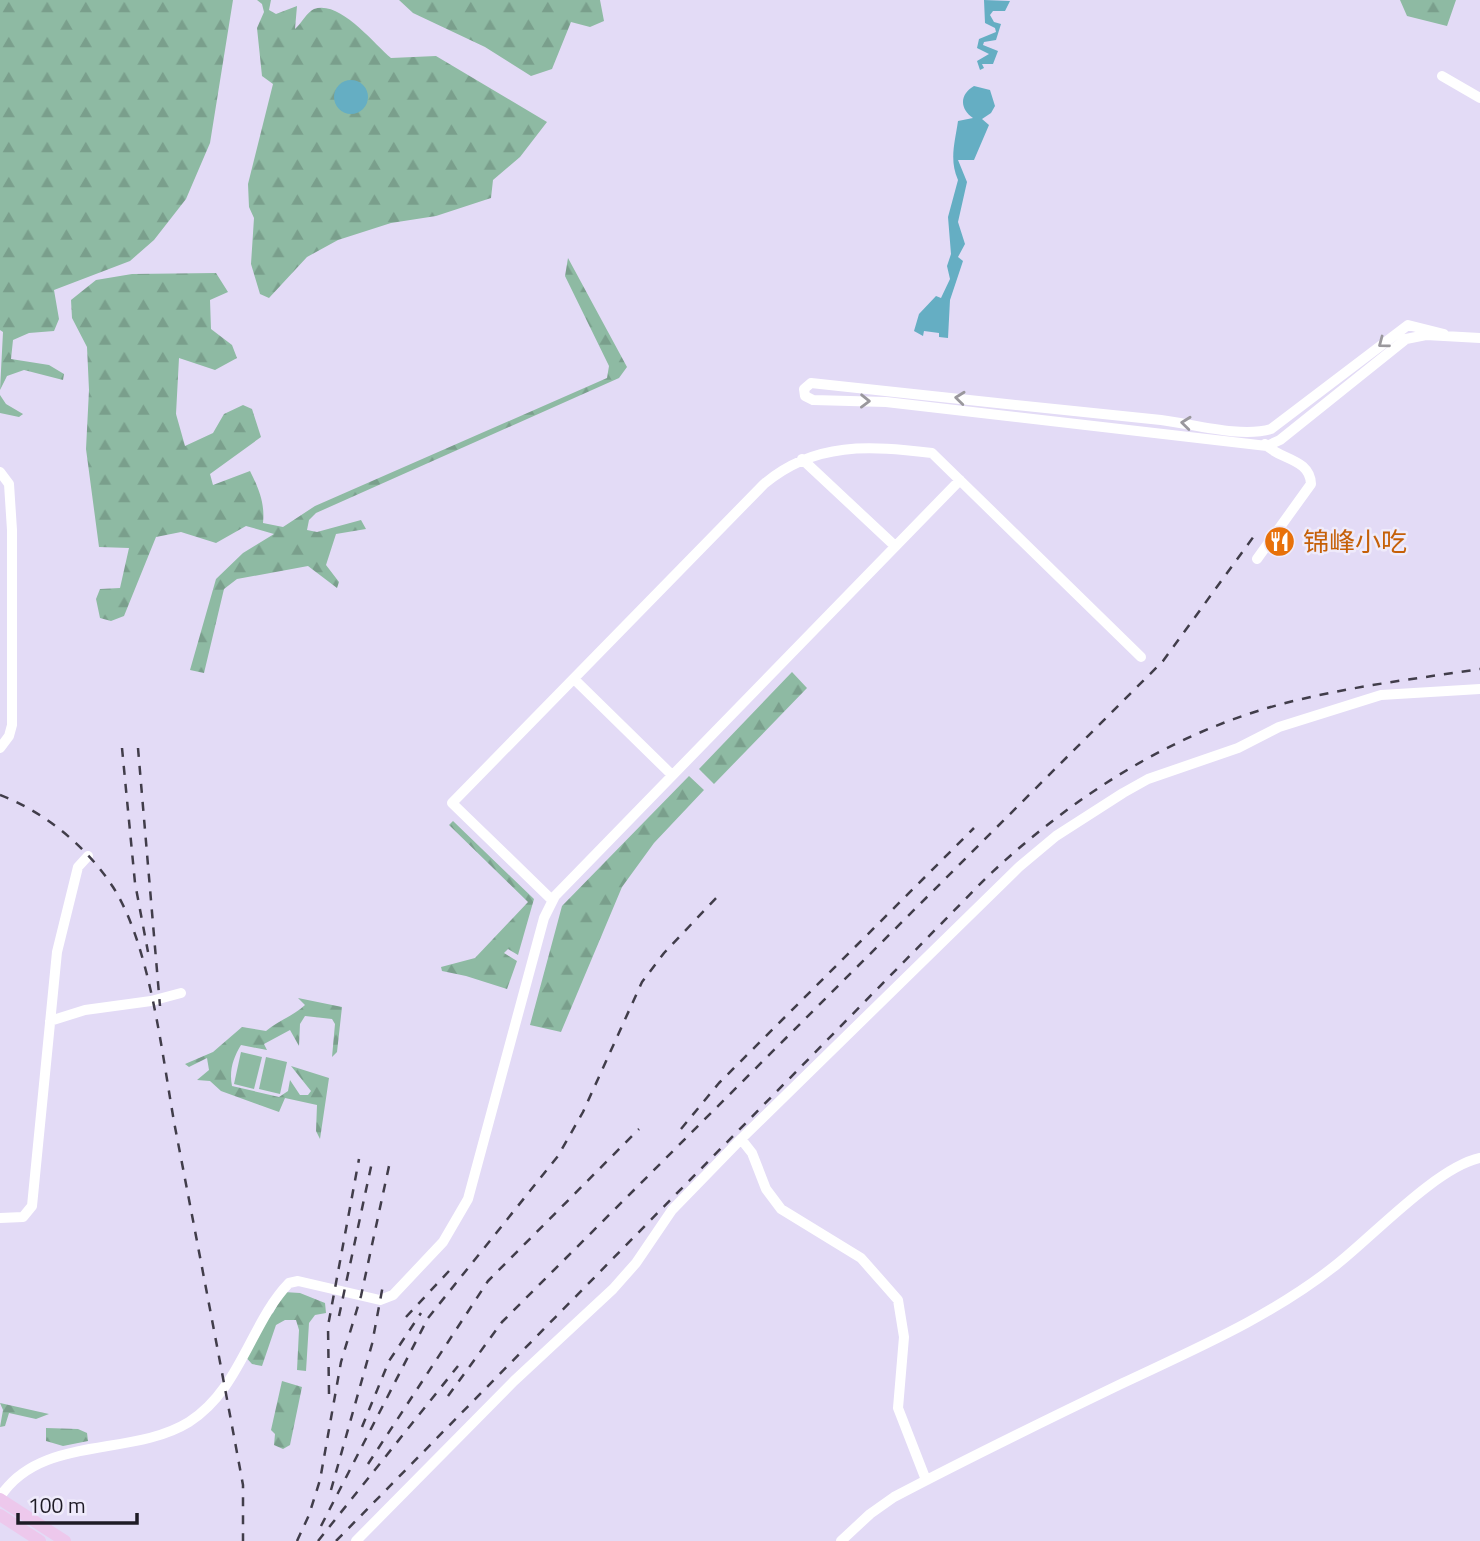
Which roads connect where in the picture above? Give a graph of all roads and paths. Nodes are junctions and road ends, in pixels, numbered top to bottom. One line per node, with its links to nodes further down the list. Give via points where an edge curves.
1 (1442, 76): 2 (street)
2 (1480, 98)
3 (1444, 334): 4 (street); 5 (street, one-way to 5, via 1408,325 1271,429); 6 (street, via 1406,339)
4 (1480, 338)
5 (1262, 431): 6 (street); 6 (street, one-way to 6, via 1255,434 811,383 804,390 813,400 886,402 1200,436)
6 (1270, 449): 11 (street, via 1302,465 1311,484)
7 (802, 459): 9 (street, via 855,447 932,453); 10 (street); 14 (street, via 764,484)
8 (0, 472): 12 (street, via 9,484 12,530)
9 (960, 480): 10 (street); 13 (street)
10 (895, 546): 18 (street)
11 (1257, 559)
12 (5, 609): 15 (street)
13 (1141, 656)
14 (574, 680): 18 (street); 20 (street, via 452,803)
15 (6, 685): 17 (street, via 12,725)
16 (1480, 689): 23 (street, via 1381,695 1279,727 1238,748 1148,779 1090,813 1019,867)
17 (0, 748)
18 (673, 775): 20 (street)
19 (88, 856): 22 (street, via 78,867 62,927)
20 (552, 900): 27 (street, via 477,1173 456,1223 435,1251 385,1300 298,1281 289,1283 219,1394 198,1415 162,1435 41,1461 17,1476)
21 (181, 993): 22 (street)
22 (50, 1021): 25 (street, via 32,1206 23,1217)
23 (741, 1139): 26 (street, via 781,1209 861,1258 898,1300 904,1337 898,1408); 31 (street, via 672,1210 613,1289)
24 (1480, 1158): 26 (street, via 1412,1200 1299,1293 1245,1325)
25 (0, 1218)
26 (926, 1480): 32 (street, via 883,1504)
27 (0, 1498): 30 (main road)
28 (0, 1515): 29 (main road)
29 (40, 1541)
30 (65, 1541)
31 (356, 1541)
32 (841, 1541)

